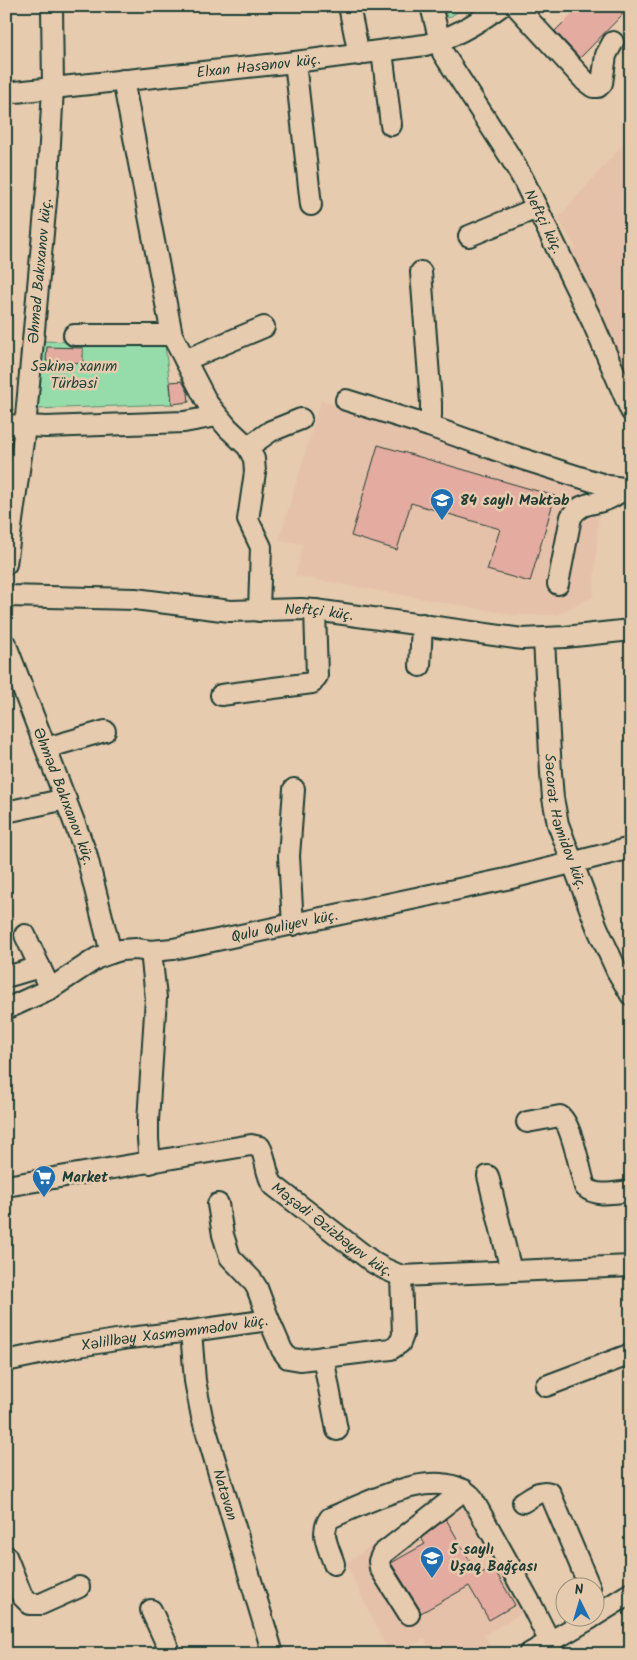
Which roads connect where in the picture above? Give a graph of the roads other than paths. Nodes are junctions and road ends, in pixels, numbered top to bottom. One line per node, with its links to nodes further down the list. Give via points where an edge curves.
1 (52, 6): 12 (street, Əhməd Bakıxanov küç.)
2 (349, 6): 9 (street)
3 (431, 6): 6 (street, Neftçi küç.)
4 (501, 6): 6 (street, Elxan Həsənov küç., via 467,29)
5 (516, 6): 7 (street, via 593,86 598,87 602,83 606,55)
6 (439, 42): 8 (street, Elxan Həsənov küç.); 16 (street, Neftçi küç., via 452,69 509,155)
7 (613, 42)
8 (382, 51): 9 (street, Elxan Həsənov küç.); 14 (street)
9 (359, 54): 10 (street, Elxan Həsənov küç.)
10 (295, 62): 11 (street, Elxan Həsənov küç.); 15 (street)
11 (123, 80): 12 (street, Elxan Həsənov küç.); 21 (street)
12 (53, 88): 13 (street, Elxan Həsənov küç.); 27 (street, Əhməd Bakıxanov küç., via 48,179)
13 (6, 93)
14 (391, 125)
15 (311, 205)
16 (537, 208): 17 (street); 24 (street, Neftçi küç.)
17 (469, 236)
18 (421, 272): 28 (street, via 431,403)
19 (264, 327): 22 (street)
20 (74, 335): 21 (street)
21 (172, 335): 22 (street)
22 (185, 360): 25 (street)
23 (346, 400): 28 (street)
24 (631, 411)
25 (217, 416): 27 (street, via 184,422); 29 (street)
26 (302, 419): 29 (street, via 271,430)
27 (16, 426): 31 (street, Əhməd Bakıxanov küç.)
28 (428, 426): 30 (street, via 513,456)
29 (248, 447): 35 (street, via 254,459 255,472 248,520 261,547)
30 (627, 489): 32 (street, via 612,498 584,504 575,511 571,517)
31 (6, 564)
32 (558, 584)
33 (6, 596): 35 (street, Neftçi küç., via 135,599 230,611)
34 (315, 610): 35 (street, Neftçi küç.); 36 (street, Neftçi küç.); 41 (street, via 317,676 312,683)
35 (259, 611)
36 (422, 624): 38 (street, Neftçi küç.); 40 (street)
37 (631, 630): 38 (street, Neftçi küç.)
38 (544, 639): 48 (street, Səcarət Həmidov küç., via 553,798 560,832)
39 (8, 657): 43 (street, Əhməd Bakıxanov küç.)
40 (420, 666)
41 (221, 695)
42 (105, 731): 43 (street)
43 (46, 748): 45 (street, Əhməd Bakıxanov küç.)
44 (294, 789): 49 (street, via 289,856)
45 (66, 799): 46 (street); 52 (street, Əhməd Bakıxanov küç., via 86,853)
46 (6, 812)
47 (631, 848): 48 (street, Qulu Quliyev küç.)
48 (573, 862): 49 (street, Qulu Quliyev küç.); 56 (street, Səcarət Həmidov küç., via 597,927)
49 (293, 925): 51 (street, Qulu Quliyev küç.)
50 (25, 935): 53 (street)
51 (151, 951): 52 (street, Qulu Quliyev küç., via 136,949); 59 (street, via 156,998 148,1121)
52 (110, 953): 55 (street, Qulu Quliyev küç., via 96,958)
53 (40, 966): 54 (street); 55 (street)
54 (6, 977)
55 (50, 989): 57 (street, Qulu Quliyev küç.)
56 (631, 994)
57 (6, 1009)
58 (527, 1122): 62 (street, via 560,1116 570,1132 585,1187 598,1194)
59 (150, 1163): 61 (street, Məşədi Əzizbəyov küç.); 66 (street, Məşədi Əzizbəyov küç., via 252,1145 260,1147 273,1184 374,1263)
60 (488, 1176): 65 (street)
61 (6, 1186)
62 (631, 1191)
63 (218, 1204): 67 (street, via 230,1257 257,1288)
64 (631, 1266): 65 (street, Məşədi Əzizbəyov küç.)
65 (511, 1271): 66 (street, Məşədi Əzizbəyov küç.)
66 (401, 1276): 70 (street, Xəlillbəy Xasməmmədov küç., via 403,1335 400,1343 391,1348)
67 (269, 1320): 68 (street, Xəlillbəy Xasməmmədov küç.); 70 (street, Xəlillbəy Xasməmmədov küç., via 288,1358)
68 (191, 1331): 71 (street, Xəlillbəy Xasməmmədov küç., via 101,1342); 87 (street, Natəvan, via 202,1417)
69 (631, 1354): 72 (street)
70 (323, 1357): 73 (street)
71 (6, 1361)
72 (546, 1386)
73 (337, 1430)
74 (464, 1490): 77 (street, via 452,1485 425,1483 404,1488 330,1518 325,1525 324,1536); 83 (street, via 382,1554 380,1568); 85 (street, via 475,1504)
75 (523, 1502): 78 (street, via 540,1492 550,1493)
76 (6, 1556): 79 (street, via 22,1596 30,1604 41,1604)
77 (334, 1564)
78 (586, 1578)
79 (79, 1587)
80 (631, 1593): 81 (street)
81 (604, 1606)
82 (151, 1610): 86 (street, via 167,1646)
83 (409, 1614)
84 (570, 1628): 85 (street)
85 (550, 1642): 88 (street)
86 (165, 1654)
87 (273, 1654)
88 (529, 1654)

